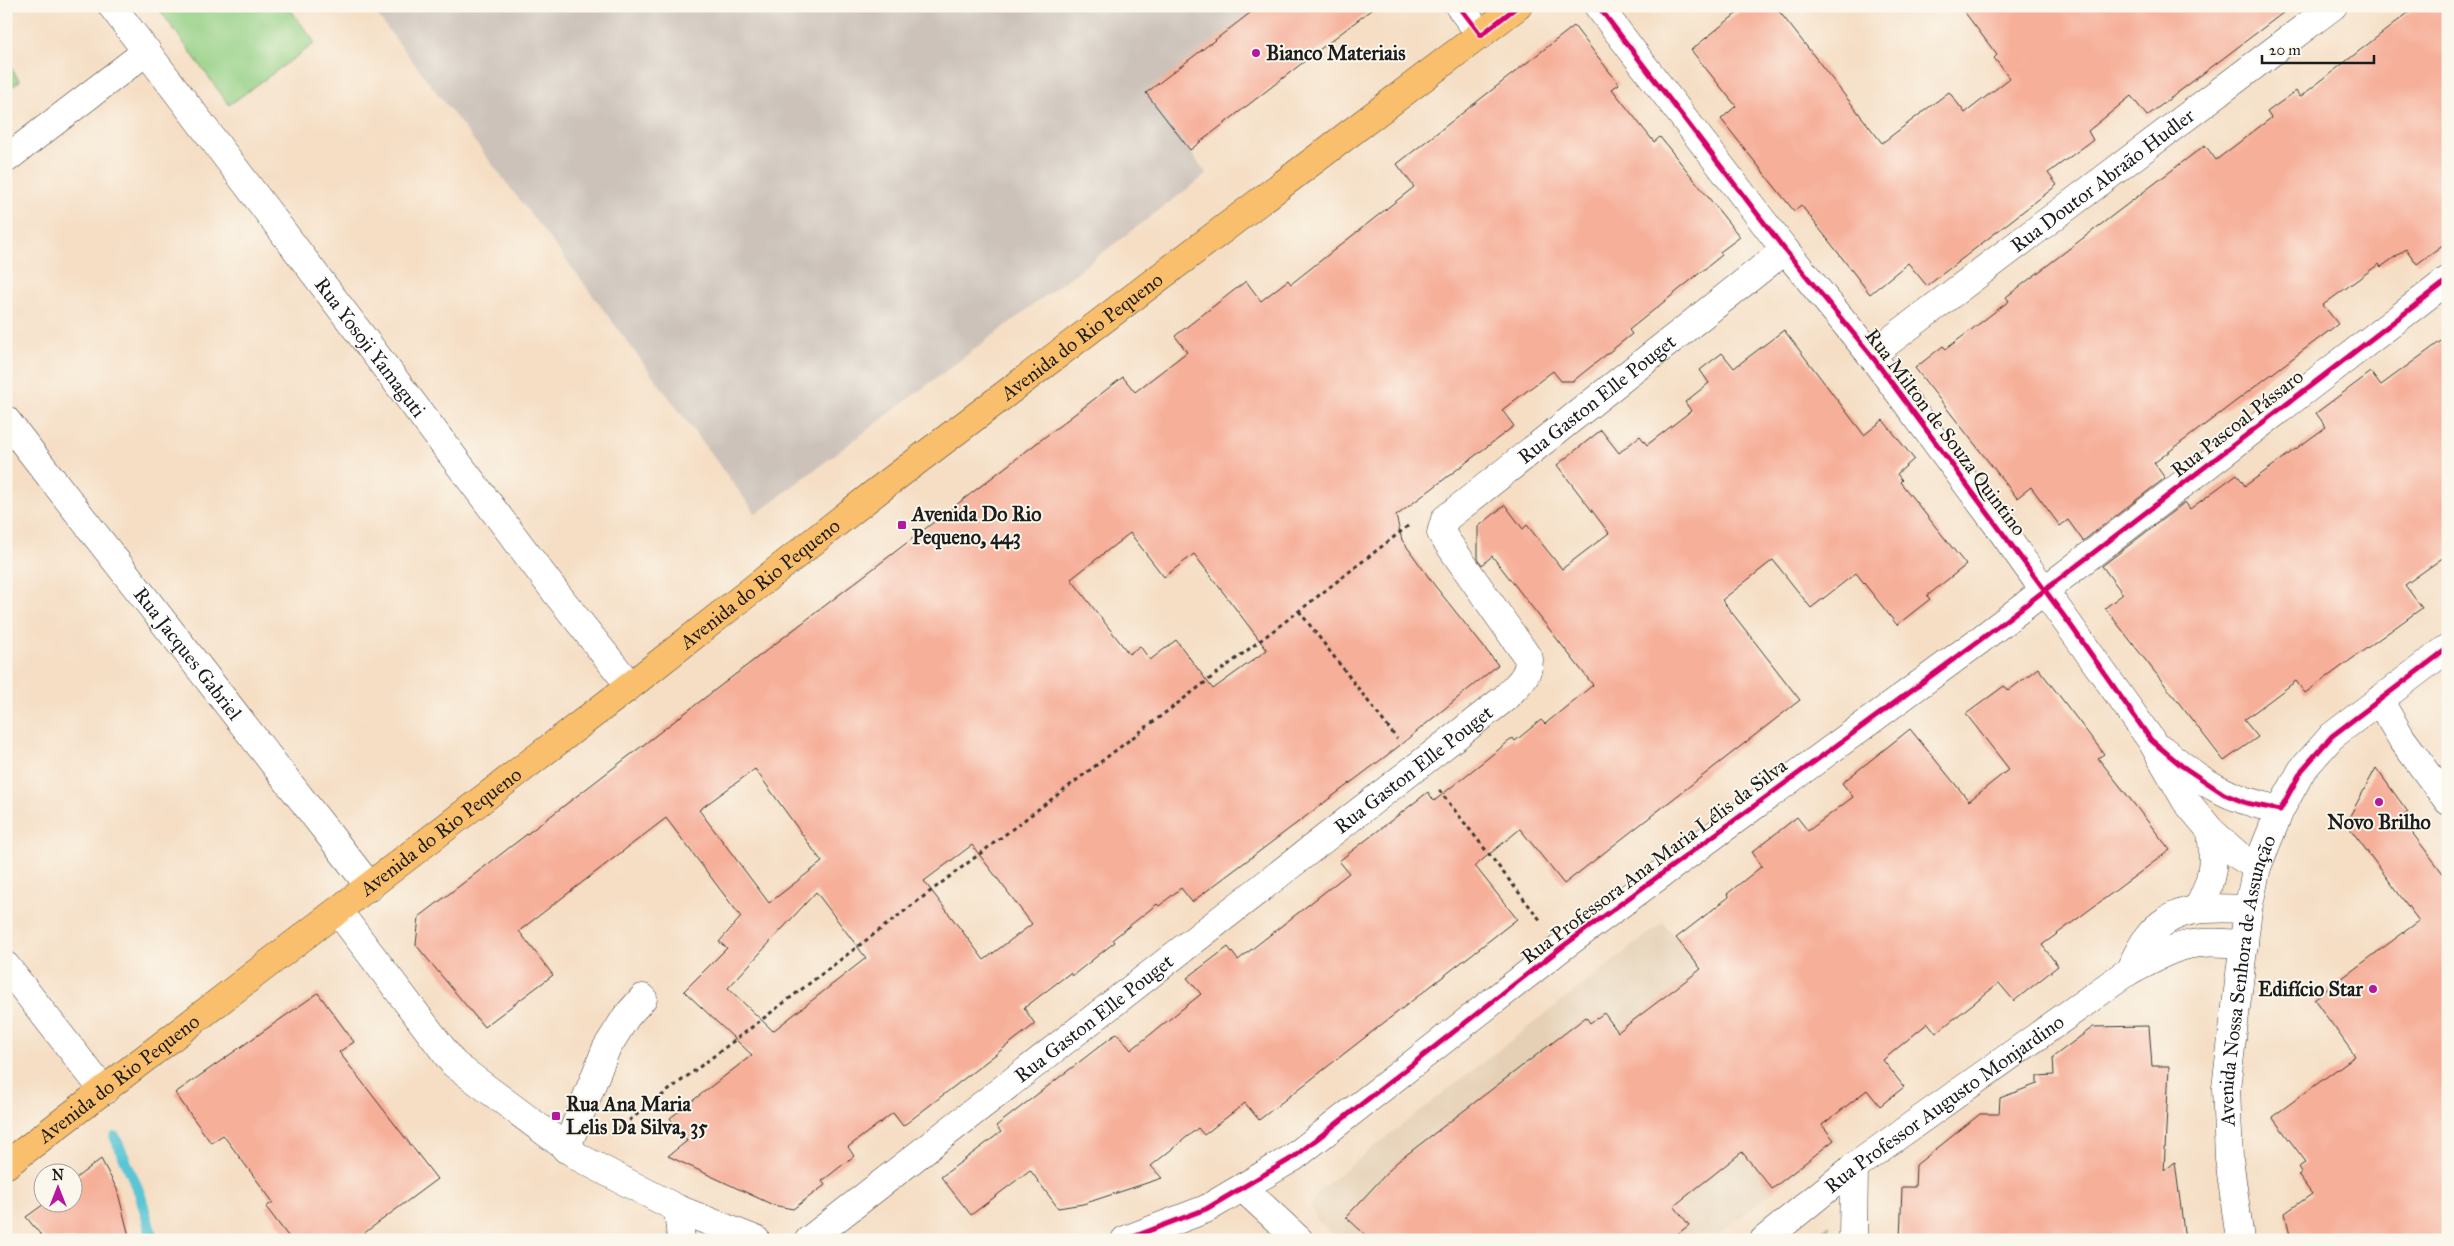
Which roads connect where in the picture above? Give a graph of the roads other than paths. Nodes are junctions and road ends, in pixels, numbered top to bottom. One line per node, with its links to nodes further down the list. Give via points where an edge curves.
1 (112, 6): 7 (street, Rua Yosoji Yamaguti)
2 (1459, 6): 6 (street)
3 (1518, 6): 6 (main road, Avenida do Rio Pequeno)
4 (1598, 6): 9 (street, Rua Milton de Souza Quintino)
5 (2333, 6): 11 (street, Rua Doutor Abraão Hudler)
6 (1481, 35): 15 (main road, Avenida do Rio Pequeno, via 876,492)
7 (147, 51): 8 (street); 15 (street, Rua Yosoji Yamaguti)
8 (6, 159)
9 (1786, 250): 11 (street, Rua Milton de Souza Quintino); 38 (street, Rua Gaston Elle Pouget, via 1445,518 1441,534 1528,658 1528,670 1505,698)
10 (2448, 280): 13 (street, Rua Pascoal Pássaro)
11 (1872, 355): 13 (street, Rua Milton de Souza Quintino)
12 (6, 420): 22 (street, Rua Jacques Gabriel)
13 (2044, 590): 17 (street, Rua Milton de Souza Quintino); 34 (street, Rua Professora Ana Maria Lélis da Silva, via 1562,947 1294,1157)
14 (2448, 648): 16 (street, Avenida Nossa Senhora de Assunção)
15 (630, 686): 22 (main road, Avenida do Rio Pequeno)
16 (2379, 700): 18 (street, via 2402,739); 19 (street, Avenida Nossa Senhora de Assunção, via 2332,736 2302,770)
17 (2151, 740): 19 (street, Rua Milton de Souza Quintino, via 2224,794 2246,803); 20 (street, Rua Milton de Souza Quintino, via 2186,801)
18 (2448, 800)
19 (2280, 810): 21 (street, Avenida Nossa Senhora de Assunção)
20 (2211, 832): 21 (street, Rua Milton de Souza Quintino); 23 (street, via 2213,872)
21 (2257, 867): 24 (street, Avenida Nossa Senhora de Assunção)
22 (370, 887): 25 (main road, Avenida do Rio Pequeno)
23 (2198, 908): 24 (street, Rua Professor Augusto Monjardino); 28 (street, Rua Professor Augusto Monjardino, via 2170,917 2148,937)
24 (2248, 909): 26 (street, Avenida Nossa Senhora de Assunção)
25 (338, 911): 30 (main road, Avenida do Rio Pequeno); 31 (street, via 454,1064)
26 (2244, 945): 28 (street, Rua Professor Augusto Monjardino, via 2197,942 2176,946); 43 (street, Avenida Nossa Senhora de Assunção, via 2226,1088 2229,1158)
27 (6, 966): 30 (street)
28 (2129, 971): 33 (street, Rua Professor Augusto Monjardino)
29 (643, 998): 31 (street, via 606,1048)
30 (104, 1091): 32 (main road, Avenida do Rio Pequeno)
31 (573, 1154): 35 (street)
32 (6, 1165)
33 (1854, 1167): 41 (street, Rua Professor Augusto Monjardino); 42 (street)
34 (1244, 1188): 39 (street, Rua Professora Ana Maria Lélis da Silva, via 1206,1209); 40 (street)
35 (678, 1209): 36 (street); 37 (street)
36 (681, 1240)
37 (756, 1240)
38 (809, 1240)
39 (1124, 1240)
40 (1300, 1240)
41 (1764, 1240)
42 (1853, 1240)
43 (2240, 1240)

